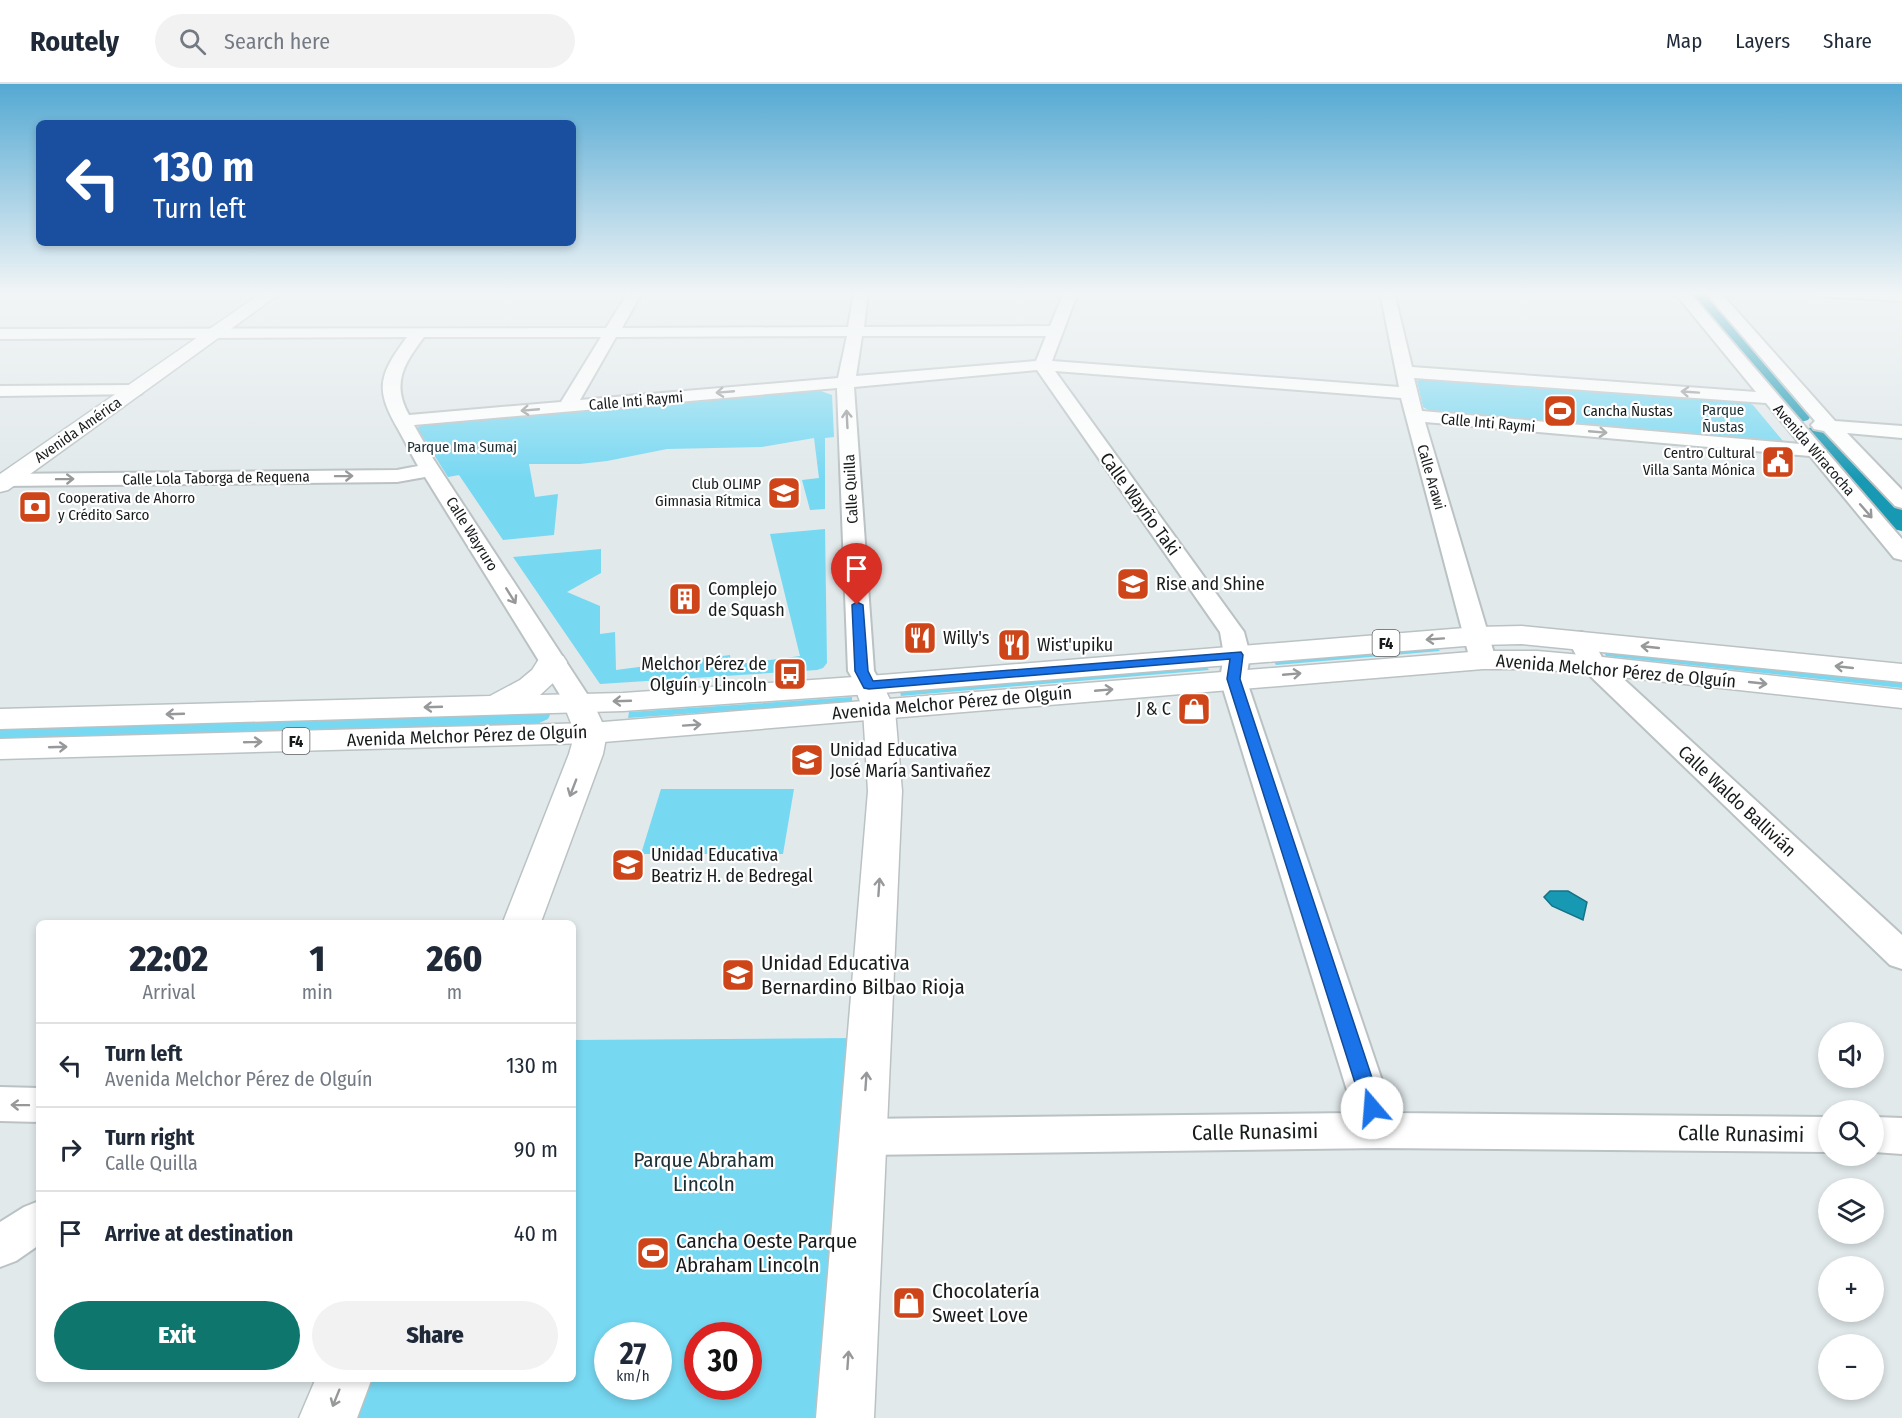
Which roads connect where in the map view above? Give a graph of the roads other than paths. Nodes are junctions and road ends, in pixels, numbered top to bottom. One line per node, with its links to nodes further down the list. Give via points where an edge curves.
1 (158, 354): 13 (main road, Avenida América)
2 (186, 354): 14 (main road, Avenida América)
3 (403, 354): 20 (street, Calle Wayruro, via 393,374 391,399)
4 (600, 354): 18 (street)
5 (852, 354): 12 (street, Calle Quilla)
6 (1046, 354): 10 (street)
7 (1401, 354): 11 (street, Calle Arawi)
8 (1733, 354): 17 (street, Avenida Wiracocha)
9 (1767, 354): 22 (street, Avenida Wiracocha)
10 (1042, 365): 12 (street, Calle Inti Raymi); 16 (street, Calle Inti Raymi); 32 (street, Calle Wayño Taki, via 1232,632)
11 (1405, 372): 16 (street, Calle Arawi); 17 (street, one-way to 11)
12 (846, 381): 18 (street, Calle Inti Raymi, one-way to 18); 34 (street, Calle Quilla, one-way to 12, via 861,671)
13 (105, 390): 14 (street); 15 (street); 26 (main road, Avenida América)
14 (135, 390): 26 (main road, Avenida América)
15 (0, 392)
16 (1409, 393): 19 (street, Calle Arawi)
17 (1770, 398): 21 (street, Avenida Wiracocha)
18 (567, 407): 20 (street, Calle Inti Raymi, one-way to 20)
19 (1414, 416): 24 (street, Calle Inti Raymi, one-way to 24); 29 (street, Calle Arawi)
20 (401, 421): 25 (street, Calle Wayruro)
21 (1791, 423): 22 (street); 24 (street, Avenida Wiracocha)
22 (1830, 426): 23 (street); 27 (street, Avenida Wiracocha)
23 (1902, 432)
24 (1814, 451): 28 (street, Avenida Wiracocha, one-way to 28)
25 (431, 470): 26 (street, Calle Lola Taborga de Requena, one-way to 25, via 397,476); 31 (street, Calle Wayruro, one-way to 31)
26 (2, 477)
27 (1902, 502)
28 (1902, 553)
29 (1480, 648): 30 (main road, Avenida Melchor Pérez de Olguín / F4, via 1537,660); 32 (main road, Avenida Melchor Pérez de Olguín / F4)
30 (1587, 652): 33 (main road, Avenida Melchor Pérez de Olguín / F4, one-way to 30); 35 (main road, Avenida Melchor Pérez de Olguín / F4, one-way to 35); 41 (street, Calle Waldo Ballivián)
31 (552, 662): 36 (main road, via 533,687); 37 (street, Calle Wayruro)
32 (1235, 667): 34 (main road, Avenida Melchor Pérez de Olguín / F4); 44 (street, Calle Wayño Taki)
33 (1902, 673)
34 (874, 698): 37 (main road, Avenida Melchor Pérez de Olguín / F4); 48 (main road, one-way to 34, via 885,791)
35 (1902, 699)
36 (492, 705): 37 (main road, Avenida Melchor Pérez de Olguín / F4); 38 (main road, Avenida Melchor Pérez de Olguín / F4, one-way to 38)
37 (585, 718): 39 (main road, Avenida Melchor Pérez de Olguín / F4, one-way to 37); 40 (main road, one-way to 40, via 586,754)
38 (0, 719)
39 (0, 749)
40 (523, 920)
41 (1902, 956)
42 (0, 1104): 43 (street, one-way to 42)
43 (36, 1105)
44 (1379, 1131): 45 (street, Calle Runasimi); 48 (street, Calle Runasimi)
45 (1818, 1135)
46 (1884, 1136): 47 (street)
47 (1902, 1136)
48 (862, 1137): 53 (main road, one-way to 48)
49 (36, 1223): 50 (street)
50 (0, 1246)
51 (342, 1382): 52 (main road, one-way to 52)
52 (328, 1418)
53 (845, 1418)

